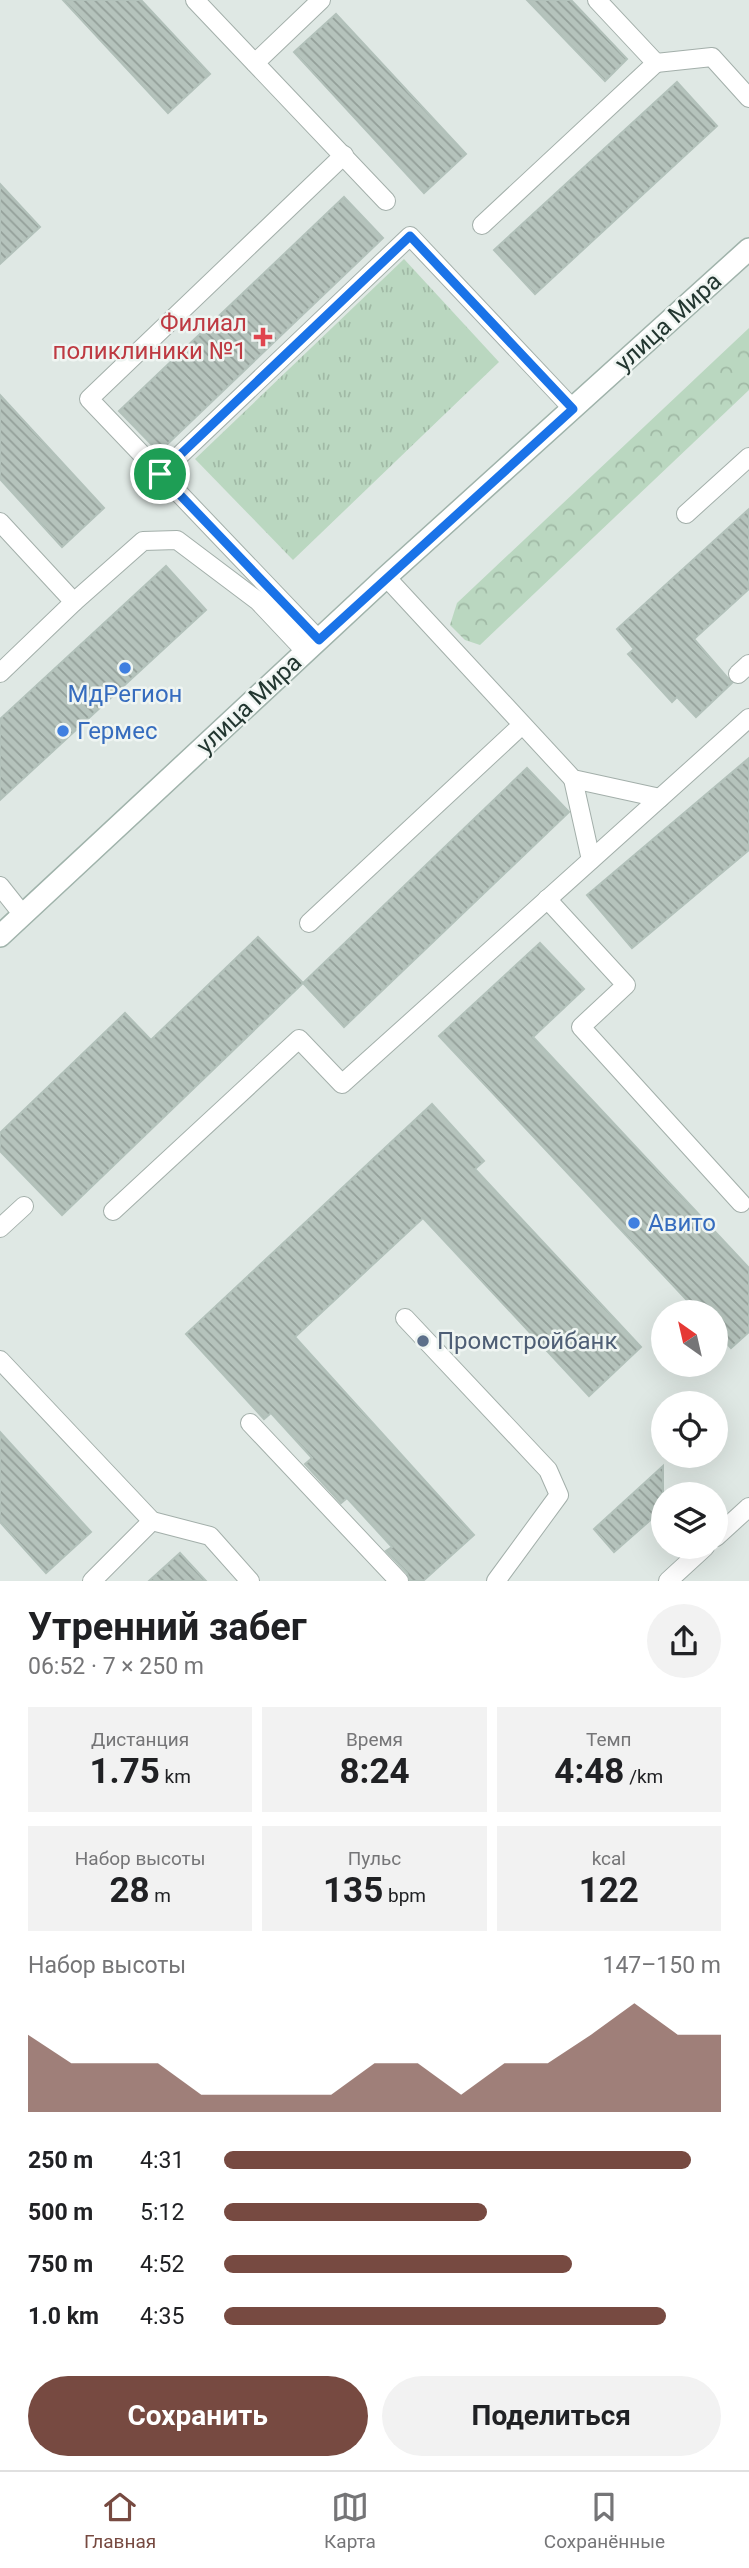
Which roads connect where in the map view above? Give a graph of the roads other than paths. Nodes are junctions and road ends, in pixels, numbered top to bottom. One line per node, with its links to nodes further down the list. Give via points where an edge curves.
1 (195, 0): 4 (lane)
2 (321, 0): 4 (lane)
3 (597, 0): 5 (lane)
4 (256, 63): 7 (lane)
5 (656, 63): 6 (lane, via 712,57); 9 (lane)
6 (749, 98)
7 (344, 155): 8 (lane); 13 (lane, via 89,399)
8 (386, 201)
9 (482, 225)
10 (749, 248): 11 (main road, улица Мира)
11 (573, 409): 13 (lane, via 410,236); 16 (main road, улица Мира)
12 (749, 457): 14 (lane)
13 (160, 474): 18 (lane)
14 (686, 514)
15 (0, 522): 17 (lane)
16 (386, 578): 18 (main road, улица Мира); 21 (lane)
17 (74, 602): 18 (lane, via 143,541 177,540); 19 (lane)
18 (312, 646): 27 (main road, улица Мира)
19 (0, 673)
20 (749, 718): 23 (lane)
21 (522, 725): 22 (lane); 28 (lane)
22 (573, 779): 23 (lane); 24 (lane)
23 (660, 798): 24 (lane)
24 (591, 860): 26 (lane)
25 (0, 886): 27 (lane)
26 (547, 900): 30 (lane, via 626,985 581,1027); 32 (lane, via 342,1084 299,1039)
27 (23, 915): 29 (main road, улица Мира)
28 (309, 923)
29 (0, 936)
30 (741, 1203)
31 (24, 1206): 33 (lane)
32 (113, 1211)
33 (0, 1228)
34 (405, 1318): 44 (lane, via 548,1470 559,1495)
35 (0, 1360): 38 (lane)
36 (250, 1423): 43 (lane)
37 (749, 1507): 39 (lane)
38 (152, 1521): 41 (lane); 42 (lane, via 210,1535)
39 (728, 1526)
40 (692, 1559): 45 (lane)
41 (92, 1581)
42 (250, 1581)
43 (399, 1581)
44 (496, 1581)
45 (668, 1581)

